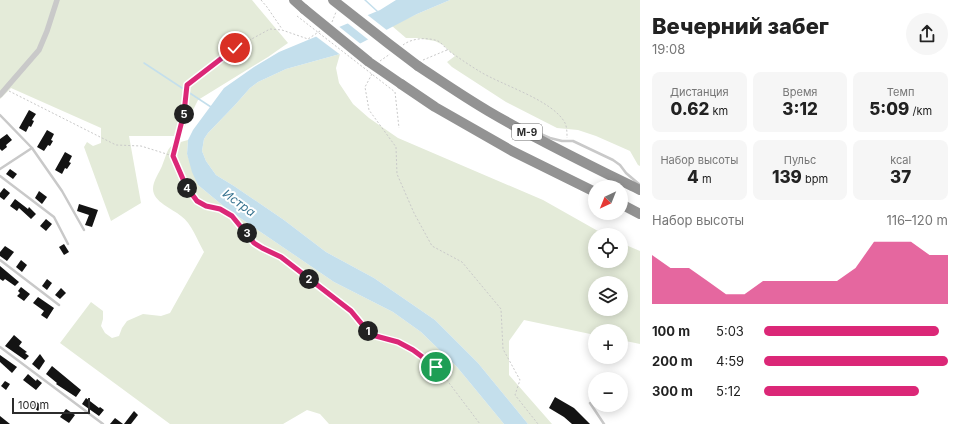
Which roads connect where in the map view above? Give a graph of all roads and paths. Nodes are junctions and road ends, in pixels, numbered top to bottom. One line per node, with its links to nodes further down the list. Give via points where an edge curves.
1 (56, 0): 16 (street, via 39,50)
2 (261, 0): 7 (path)
3 (294, 0): 5 (highway, М-9)
4 (335, 4): 6 (path, via 333,21); 13 (highway, М-9, bridge, via 389,44)
5 (301, 12): 15 (path, bridge); 15 (highway, М-9, bridge, via 363,57)
6 (327, 26)
7 (282, 30): 8 (path, via 308,39); 25 (path, via 270,29 235,48 187,85 184,113)
8 (321, 30)
9 (400, 47): 11 (path, via 416,39 429,39 439,42)
10 (395, 50): 12 (path)
11 (447, 50): 13 (path); 23 (path, via 480,72 543,103 566,124)
12 (379, 62)
13 (421, 63): 18 (highway, М-9, via 460,94)
14 (372, 74): 41 (path, via 366,87 369,110 396,147 397,174 414,213 432,246 462,262 501,309 503,350 520,380 515,394)
15 (398, 88): 20 (path); 29 (highway, М-9, via 512,151)
16 (5, 89): 17 (street); 25 (path, via 116,145 141,146)
17 (0, 95)
18 (489, 112): 21 (lane); 30 (highway, М-9)
19 (0, 115): 24 (lane)
20 (399, 128)
21 (525, 128)
22 (532, 131): 23 (lane)
23 (567, 141): 28 (lane, via 580,144 613,160)
24 (32, 148): 26 (lane); 33 (lane, via 62,191)
25 (173, 156): 40 (path, via 186,186 197,201 232,216 254,243 281,257 351,311 372,335 398,342 436,367)
26 (0, 169)
27 (0, 176): 34 (lane, via 54,217)
28 (640, 185)
29 (588, 189)
30 (640, 190)
31 (628, 208): 32 (highway)
32 (640, 214)
33 (84, 230)
34 (68, 244)
35 (0, 260): 36 (lane)
36 (60, 305)
37 (0, 347): 39 (lane)
38 (596, 412): 42 (lane)
39 (103, 424)
40 (480, 424)
41 (538, 424)
42 (604, 424)

